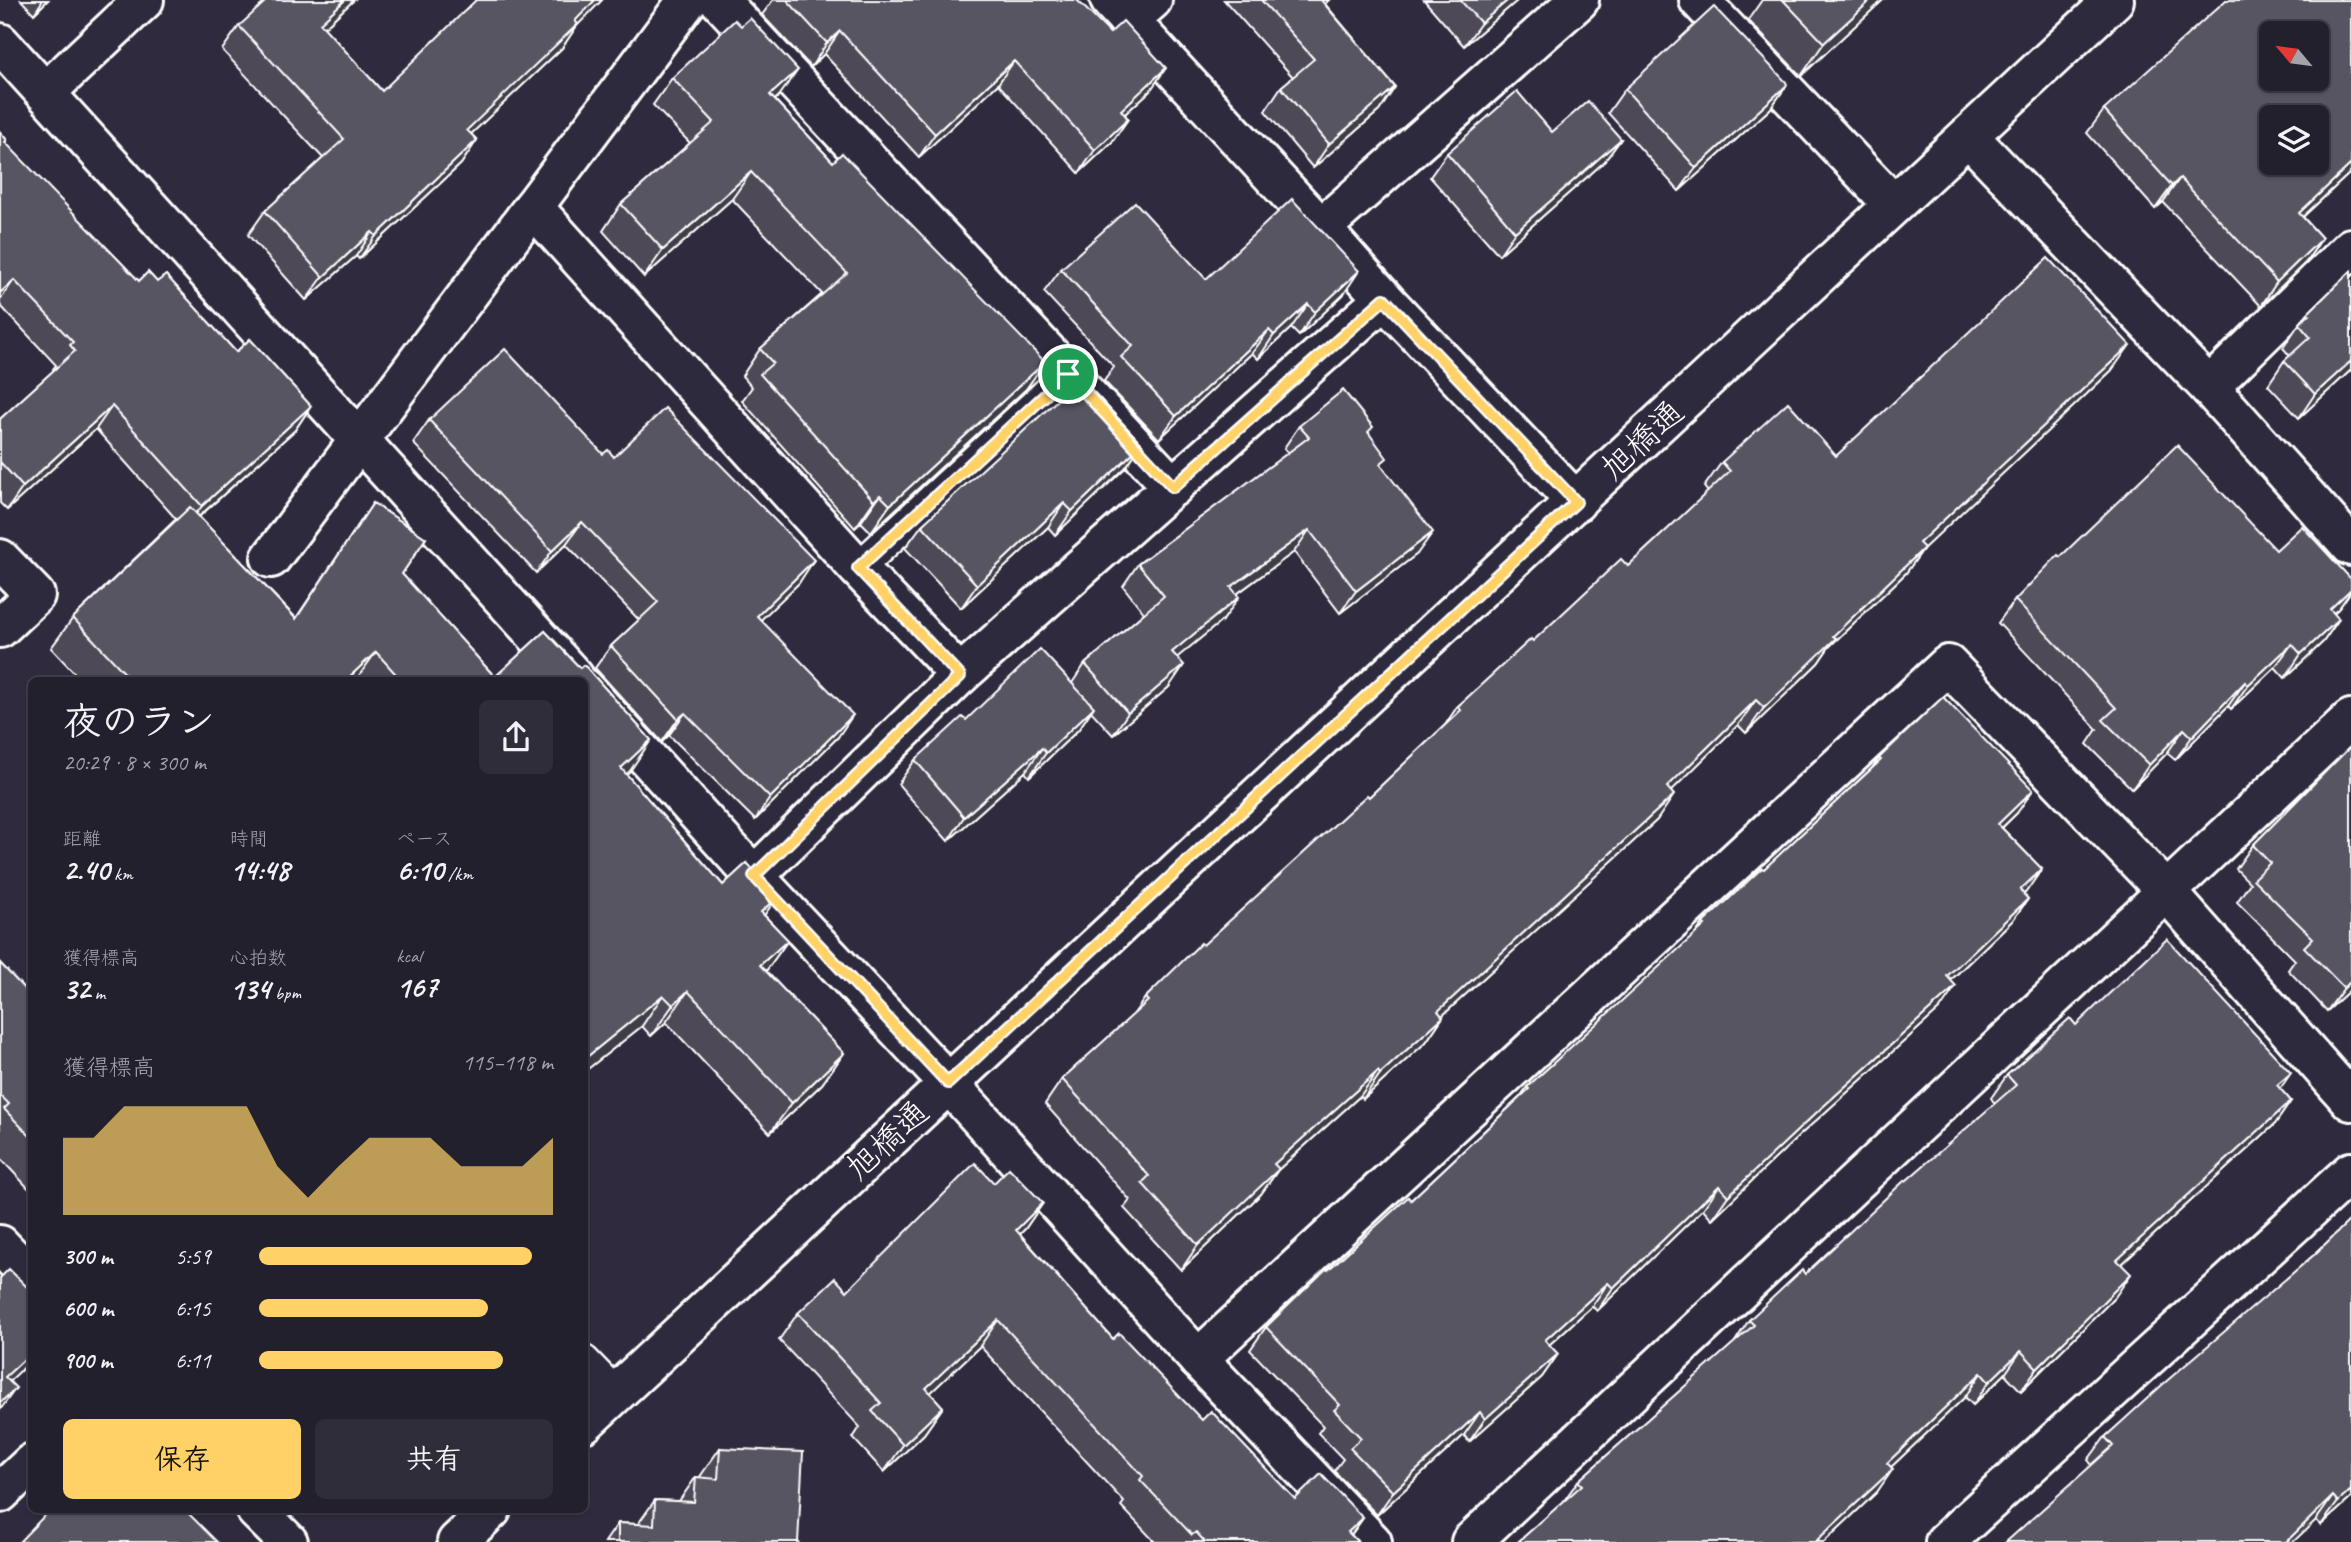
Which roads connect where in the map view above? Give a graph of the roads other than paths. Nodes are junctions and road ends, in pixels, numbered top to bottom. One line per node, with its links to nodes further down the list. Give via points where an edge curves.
1 (144, 0): 9 (street)
2 (688, 0): 12 (street)
3 (719, 0): 16 (street)
4 (1579, 0): 13 (street)
5 (1699, 0): 11 (street)
6 (2114, 0): 10 (street, 旭橋通)
7 (1130, 7): 13 (street)
8 (0, 43): 9 (street)
9 (46, 92): 18 (street)
10 (1969, 137): 11 (street, 旭橋通); 17 (street)
11 (1893, 204): 20 (street, 旭橋通)
12 (533, 207): 18 (street); 24 (street)
13 (1321, 229): 15 (street)
14 (2351, 248): 17 (street)
15 (1384, 299): 19 (street); 20 (street)
16 (1068, 374): 19 (street); 24 (lane)
17 (2209, 387): 21 (street)
18 (360, 439): 22 (street); 27 (street)
19 (1173, 487): 26 (street)
20 (1576, 502): 32 (street, 旭橋通)
21 (2351, 546)
22 (271, 558)
23 (0, 559): 25 (street, via 35,595)
24 (858, 568): 26 (street)
25 (0, 628)
26 (960, 676): 30 (street)
27 (574, 677)
28 (588, 692): 30 (street)
29 (2351, 719): 31 (street)
30 (754, 876): 32 (street)
31 (2168, 893): 33 (street); 37 (street, via 1948,665); 48 (street)
32 (948, 1083): 37 (street); 39 (street, 旭橋通)
33 (2351, 1101)
34 (2351, 1172): 49 (street)
35 (0, 1245): 36 (street)
36 (28, 1274)
37 (1198, 1359): 47 (street)
38 (588, 1365): 39 (lane)
39 (616, 1394): 40 (street, 旭橋通)
40 (588, 1419)
41 (28, 1467): 42 (street)
42 (0, 1493)
43 (260, 1513): 45 (street)
44 (488, 1513): 46 (street)
45 (288, 1542)
46 (457, 1542)
47 (1372, 1542)
48 (1471, 1542)
49 (1945, 1542)

